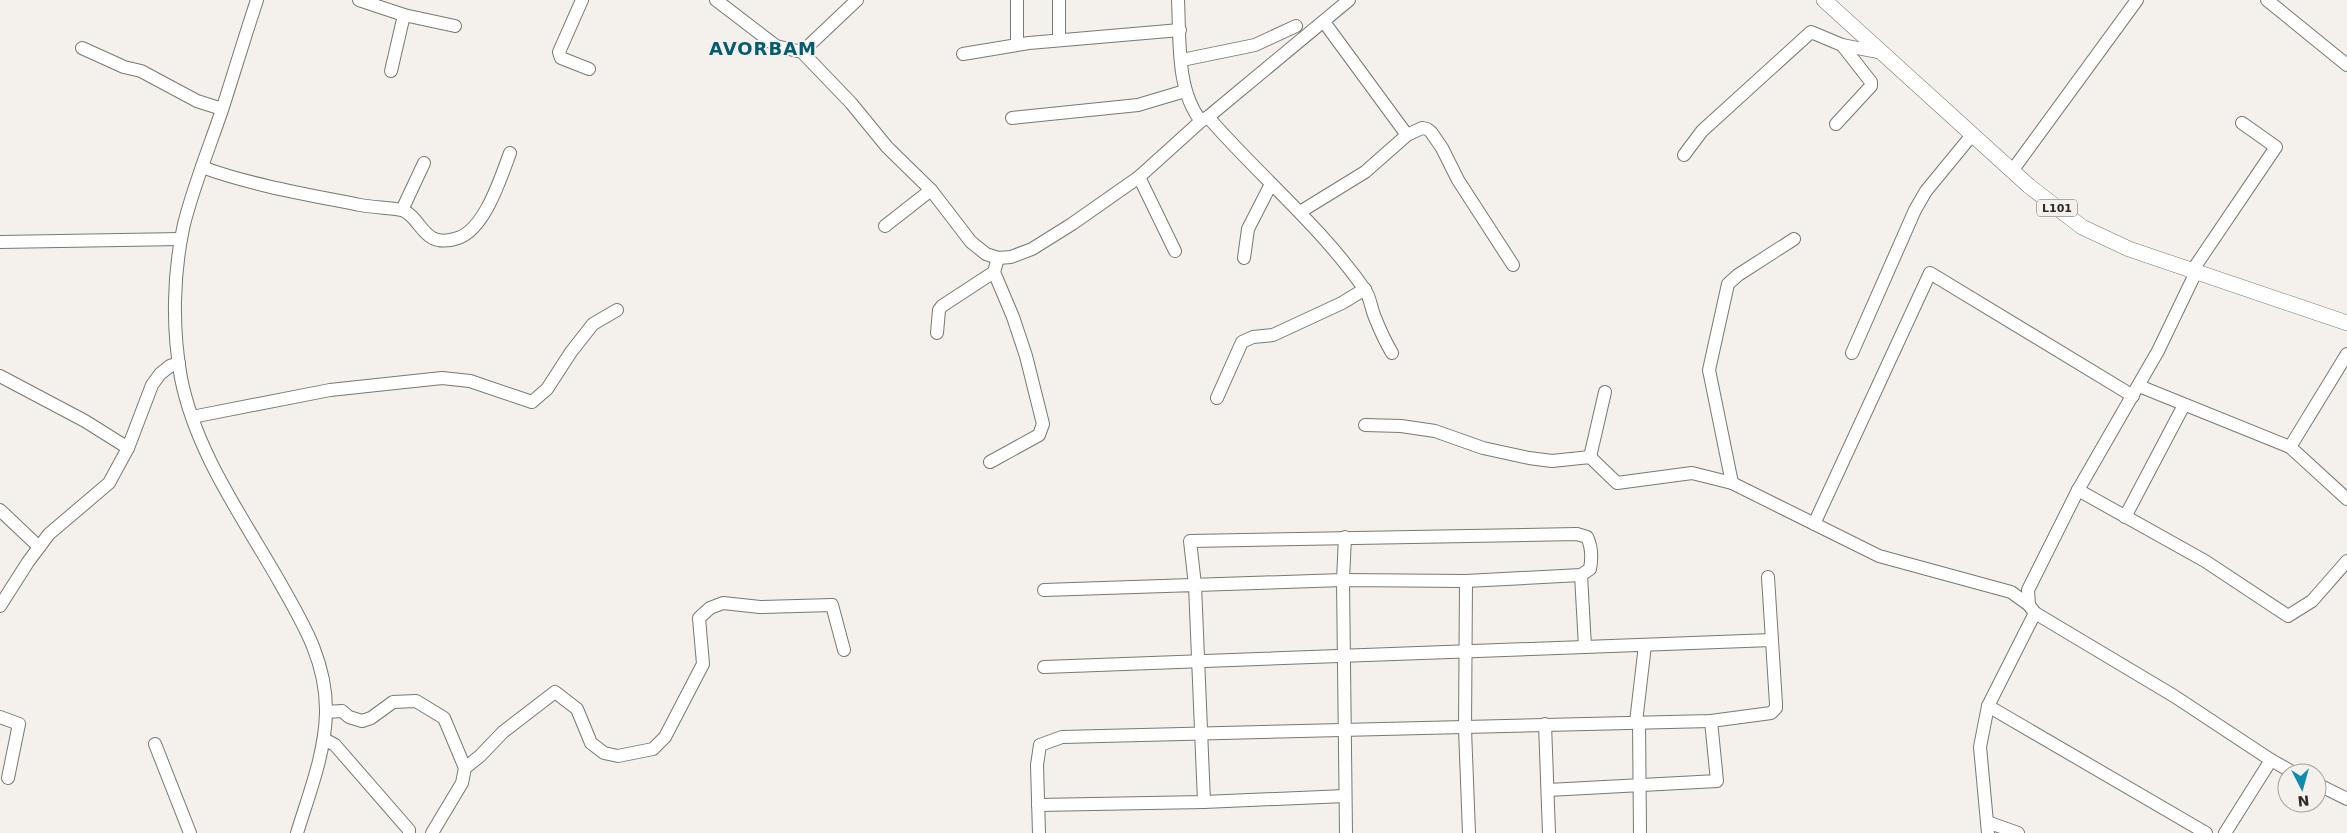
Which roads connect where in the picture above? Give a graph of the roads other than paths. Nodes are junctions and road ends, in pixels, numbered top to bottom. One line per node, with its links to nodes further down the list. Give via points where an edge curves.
1 (258, 0): 30 (street)
2 (359, 0): 13 (street)
3 (582, 0): 27 (street, via 559,52 561,58)
4 (716, 0): 22 (street, via 776,46)
5 (857, 0): 22 (street)
6 (1017, 0): 19 (street)
7 (1059, 0): 18 (street)
8 (1178, 0): 17 (street)
9 (1349, 0): 14 (street)
10 (1824, 0): 23 (main road, L101)
11 (2137, 0): 41 (street)
12 (2267, 0): 26 (street)
13 (404, 14): 15 (street); 28 (street)
14 (1324, 22): 32 (street); 35 (street)
15 (455, 26)
16 (1296, 26): 25 (street, via 1255,45)
17 (1180, 30): 18 (street); 25 (street)
18 (1059, 40): 19 (street)
19 (1017, 44): 24 (street)
20 (1842, 45): 23 (street); 34 (street, via 1871,86); 38 (street, via 1811,32 1702,131)
21 (82, 48): 30 (street, via 141,71 197,101)
22 (802, 52): 44 (street, via 851,103 887,147)
23 (1883, 53): 36 (main road, L101)
24 (963, 54)
25 (1182, 60): 29 (street)
26 (2347, 65)
27 (590, 69)
28 (390, 71)
29 (1186, 92): 31 (street, via 1138,105); 32 (street, via 1194,112)
30 (222, 109): 40 (street)
31 (1012, 118)
32 (1205, 119): 42 (street); 43 (street)
33 (2242, 123): 55 (street, via 2276,147)
34 (1836, 124)
35 (1407, 135): 46 (street, via 1365,172); 54 (street, via 1422,128 1432,132 1458,180)
36 (1972, 136): 41 (main road, L101); 62 (street, via 1926,191 1915,210)
37 (510, 153): 45 (street, via 493,198 460,238 435,240)
38 (1684, 155)
39 (424, 164): 45 (street)
40 (202, 167): 45 (street, via 328,198); 48 (street)
41 (2012, 170): 55 (main road, L101, via 2082,227 2129,249)
42 (1139, 177): 51 (street); 52 (street, via 1051,238 1011,257)
43 (1270, 184): 46 (street); 53 (street, via 1248,229)
44 (931, 190): 47 (street); 52 (street, via 972,242 986,254)
45 (402, 210)
46 (1300, 212): 57 (street)
47 (885, 226)
48 (181, 239): 50 (street); 64 (street, via 176,294)
49 (1794, 239): 76 (street, via 1728,284 1709,370)
50 (0, 242)
51 (1175, 251)
52 (998, 258): 56 (street)
53 (1244, 258)
54 (1513, 265)
55 (2194, 271): 59 (main road, L101); 66 (street)
56 (994, 272): 60 (street, via 942,306); 75 (street, via 1021,340 1043,424 1039,435)
57 (1365, 289): 61 (street); 68 (street, via 1273,335 1246,339)
58 (617, 310): 70 (street, via 593,324 547,389 532,402 470,382 442,378 330,390)
59 (2347, 323)
60 (937, 333)
61 (1392, 353)
62 (1852, 353)
63 (2347, 354): 73 (street)
64 (179, 363): 70 (street); 72 (street, via 160,374 152,385)
65 (0, 376): 72 (street)
66 (2136, 391): 69 (street); 77 (street); 81 (street, via 1930,273)
67 (1605, 392): 74 (street)
68 (1217, 398)
69 (2184, 405): 73 (street); 80 (street)
70 (192, 417): 104 (street, via 209,461 310,635 323,676)
71 (1366, 425): 74 (street, via 1434,431 1482,448 1529,458 1552,461)
72 (128, 448): 83 (street, via 109,483)
73 (2290, 448): 78 (street)
74 (1590, 458): 76 (street, via 1617,483 1692,473)
75 (990, 462)
76 (1732, 483): 81 (street)
77 (2078, 490): 80 (street); 91 (street)
78 (2347, 499)
79 (0, 510): 83 (street)
80 (2125, 517): 84 (street, via 2205,561 2288,616 2312,601)
81 (1814, 524): 92 (street, via 1879,556)
82 (1345, 537): 85 (street, via 1577,534 1588,537 1590,543 1590,569); 87 (street); 89 (street, via 1190,541)
83 (38, 547): 93 (street)
84 (2347, 561)
85 (1582, 575): 88 (street); 97 (street)
86 (1768, 577): 95 (street)
87 (1343, 580): 88 (street); 89 (street); 100 (street)
88 (1466, 581): 99 (street)
89 (1195, 585): 90 (street); 101 (street)
90 (1044, 590)
91 (2028, 590): 92 (street); 94 (street)
92 (2011, 592): 94 (street)
93 (0, 606)
94 (2032, 609): 103 (street); 114 (street)
95 (1772, 640): 96 (street); 106 (street, via 1776,708 1771,713)
96 (1645, 645): 97 (street); 107 (street)
97 (1585, 647): 99 (street)
98 (844, 650): 116 (street, via 832,605 760,607 723,603 710,608 699,618 703,664 665,737 653,749 618,756 604,753 591,743 577,709 555,692)
99 (1466, 651): 100 (street); 109 (street)
100 (1344, 655): 101 (street); 110 (street)
101 (1198, 662): 102 (street); 111 (street)
102 (1044, 667)
103 (1988, 706): 125 (street, via 1980,747); 136 (street)
104 (326, 712): 112 (street); 116 (street, via 342,711 362,721 393,702 416,701 444,718)
105 (0, 718): 117 (street, via 19,724)
106 (1711, 721): 107 (street); 118 (street, via 1717,781)
107 (1637, 722): 108 (street); 118 (street)
108 (1545, 724): 109 (street); 120 (street)
109 (1465, 728): 110 (street); 132 (street)
110 (1344, 730): 111 (street); 121 (street)
111 (1200, 734): 123 (street); 124 (street, via 1062,737 1040,745)
112 (324, 739): 126 (street, via 335,745); 128 (street)
113 (155, 744): 127 (street)
114 (2271, 760): 115 (street); 137 (street)
115 (2277, 763)
116 (465, 768): 129 (street, via 462,783)
117 (8, 778)
118 (1640, 785): 120 (street); 134 (street)
119 (2327, 789): 122 (street)
120 (1548, 790): 133 (street)
121 (1345, 796): 123 (street); 131 (street)
122 (2347, 799)
123 (1204, 802): 124 (street)
124 (1038, 805): 130 (street)
125 (1988, 827): 135 (street)
126 (409, 831): 129 (street)
127 (190, 833)
128 (297, 833)
129 (432, 833)
130 (1039, 833)
131 (1346, 833)
132 (1469, 833)
133 (1549, 833)
134 (1640, 833)
135 (2018, 833)
136 (2206, 833)
137 (2225, 833)

